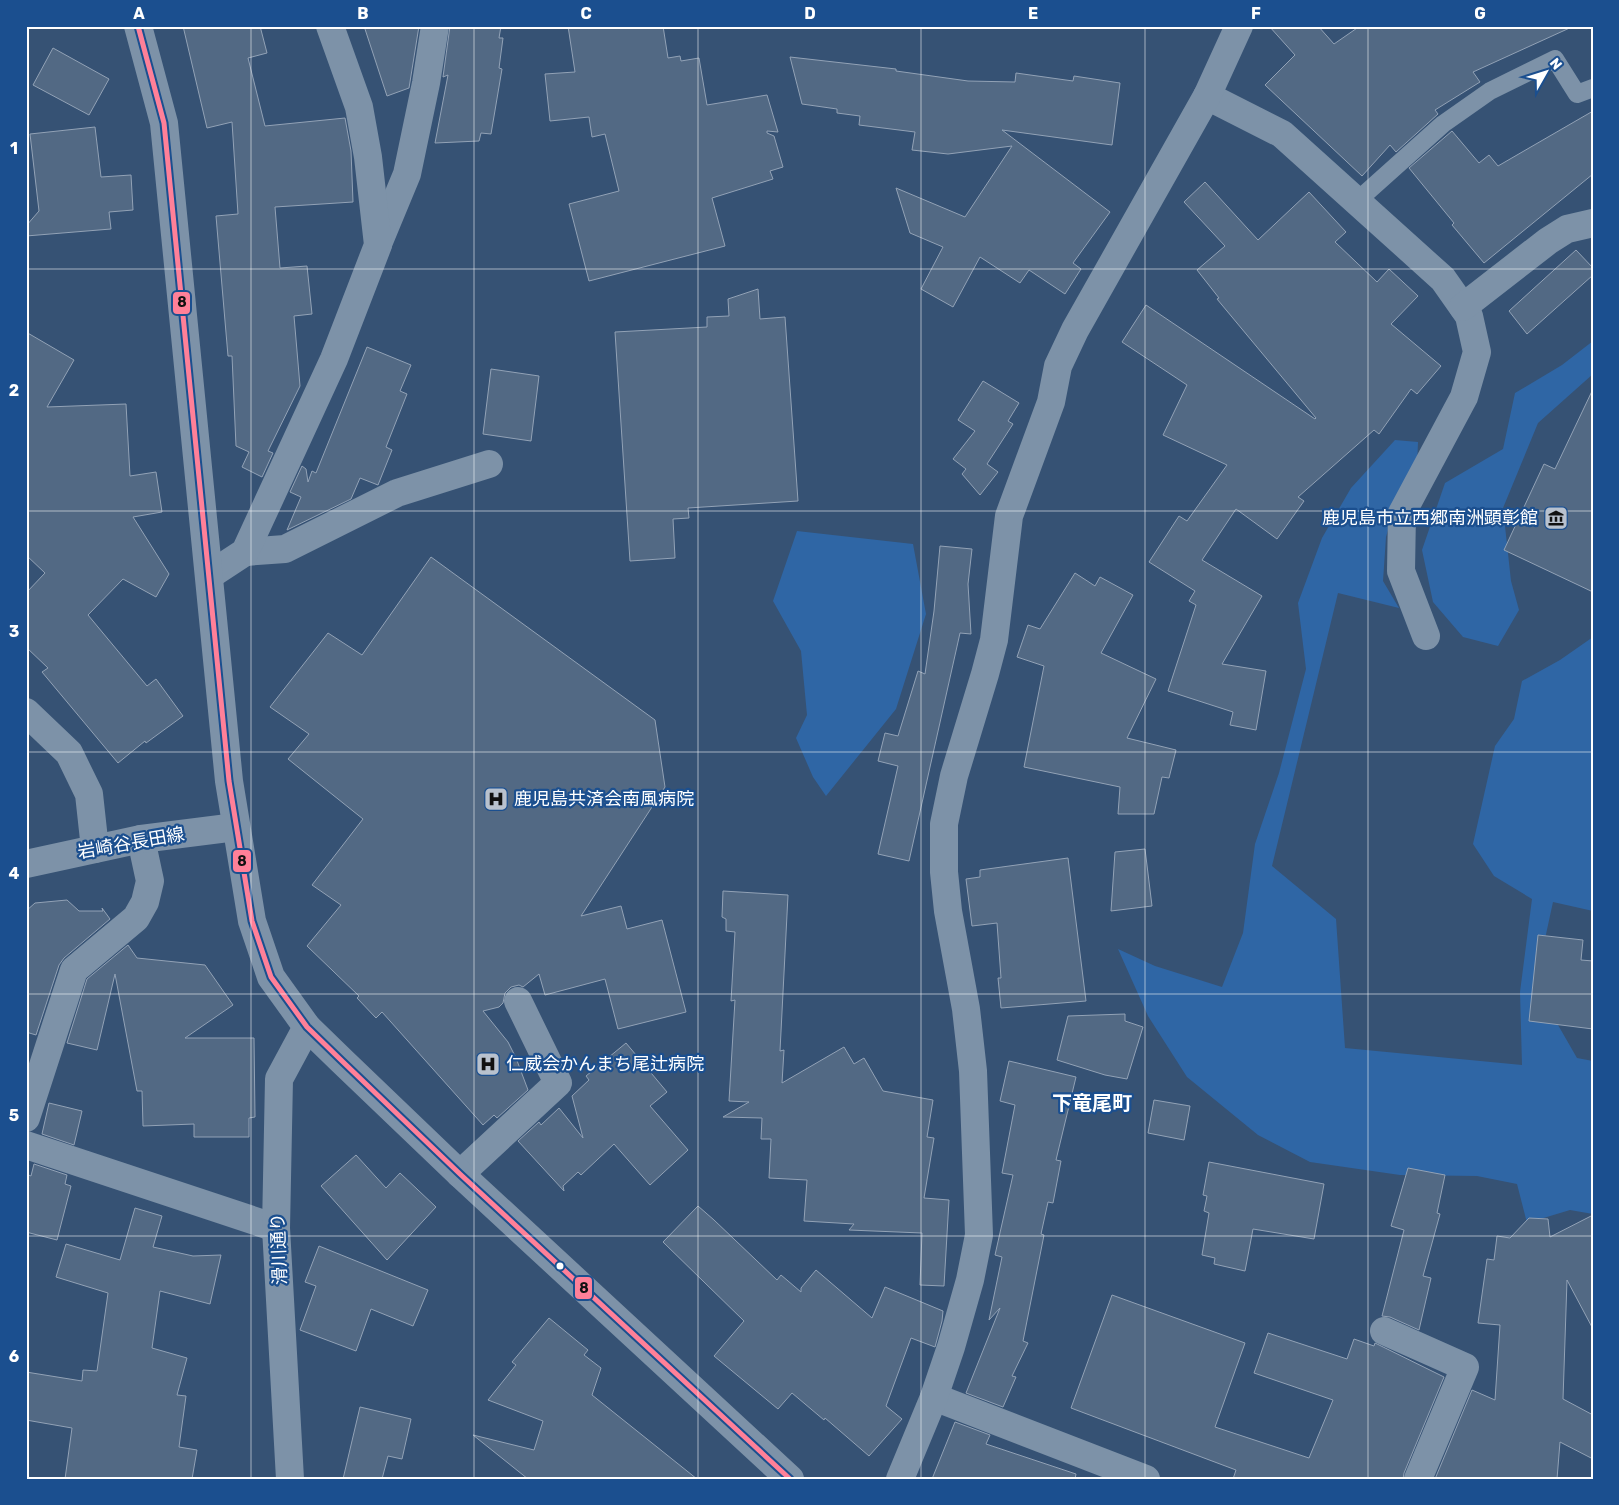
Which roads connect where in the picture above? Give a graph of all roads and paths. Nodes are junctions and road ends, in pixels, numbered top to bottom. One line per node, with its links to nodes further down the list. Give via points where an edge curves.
1 (138, 26): 13 (street, via 164,123)
2 (330, 26): 9 (street, via 359,107)
3 (434, 26): 9 (street, via 407,174)
4 (1239, 26): 6 (street)
5 (1593, 88): 7 (lane, via 1577,94 1555,59 1490,91 1444,124)
6 (1207, 96): 7 (street, via 1282,134); 27 (street, via 1075,330 1058,366 1051,402 1009,516 994,640 954,776 944,824 944,872 973,1070 979,1235 970,1280)
7 (1357, 201): 10 (street, via 1443,279)
8 (1593, 223): 10 (street, via 1567,229 1548,241)
9 (378, 245): 12 (street, via 334,359)
10 (1463, 307): 14 (street, via 1469,316 1476,352 1464,397 1402,513 1401,571)
11 (489, 464): 12 (street, via 397,493 285,549)
12 (245, 552): 13 (street)
13 (210, 575): 16 (street, via 219,694)
14 (1426, 636)
15 (26, 712): 18 (street, via 69,753 88,794)
16 (236, 827): 17 (street, 岩崎谷長田線); 21 (street, via 252,921 271,977)
17 (140, 839): 18 (street, 岩崎谷長田線); 22 (street, via 150,881 145,902 136,918 74,970)
18 (96, 849): 19 (street, 岩崎谷長田線)
19 (26, 864)
20 (518, 1001): 24 (street, via 558,1083)
21 (307, 1027): 24 (street); 25 (street, 滑川通り, via 279,1079)
22 (26, 1118)
23 (26, 1145): 25 (street)
24 (460, 1174): 29 (street)
25 (276, 1228): 28 (street, 滑川通り)
26 (1384, 1332): 32 (street, via 1465,1367)
27 (934, 1397): 30 (street); 31 (street)
28 (290, 1479)
29 (790, 1479)
30 (900, 1479)
31 (1146, 1479)
32 (1418, 1479)

